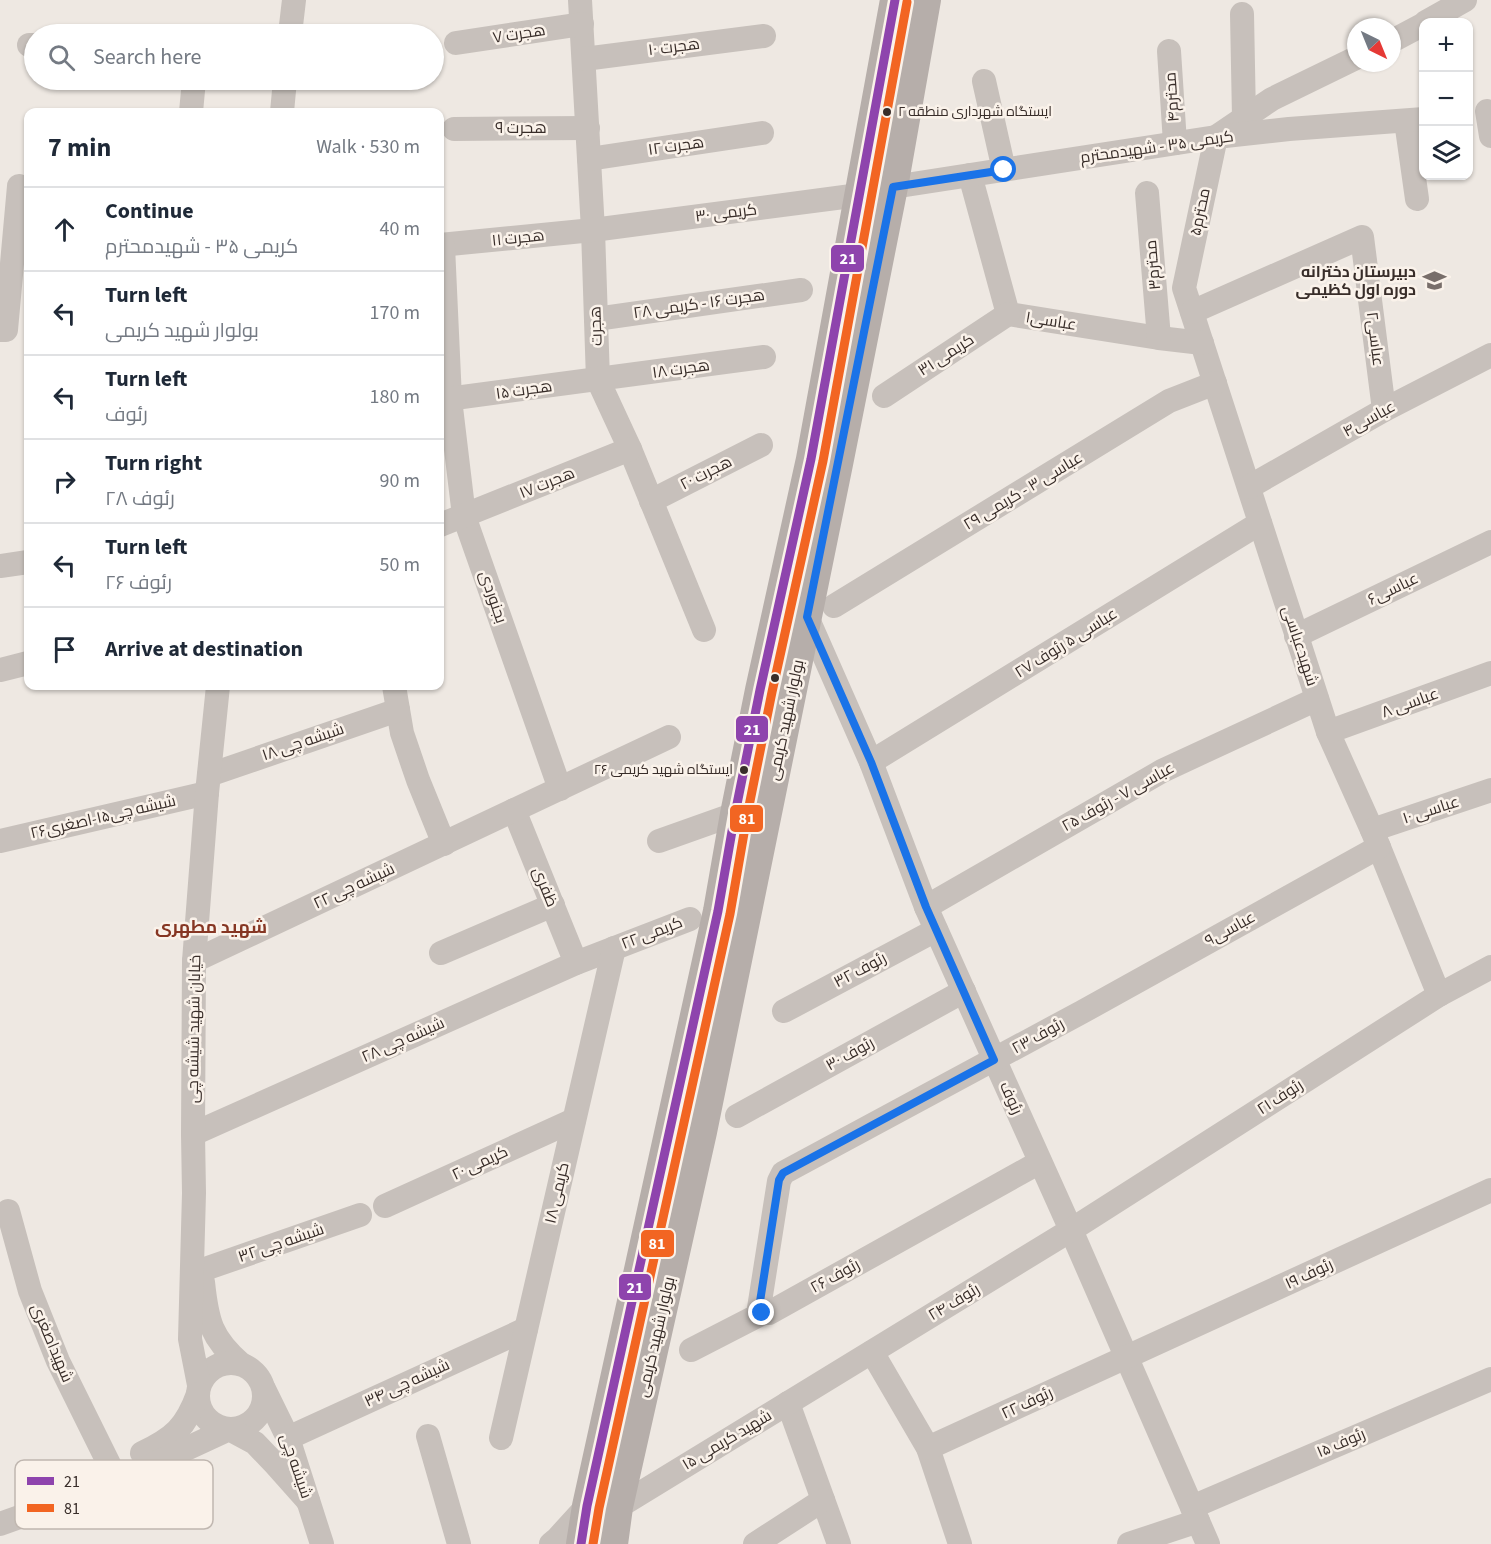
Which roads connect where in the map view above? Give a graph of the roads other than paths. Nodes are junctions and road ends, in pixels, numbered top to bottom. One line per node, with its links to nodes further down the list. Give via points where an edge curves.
1 (294, 0): 8 (street)
2 (580, 0): 9 (street, هجرت)
3 (895, 0): 37 (main road, بولوار شهید کریمی)
4 (926, 0): 35 (main road, بولوار شهید کریمی)
5 (1465, 0): 7 (street)
6 (1242, 14): 23 (street)
7 (1434, 18)
8 (291, 24)
9 (582, 24): 13 (street, هجرت ۷); 15 (street, هجرت)
10 (1419, 26): 12 (street)
11 (764, 36): 15 (street, هجرت ۱۰)
12 (1401, 36)
13 (456, 43)
14 (1169, 51): 30 (street, محترم۴)
15 (584, 59): 25 (street, هجرت)
16 (1347, 62): 23 (street, via 1272,99)
17 (984, 81): 32 (street)
18 (193, 90): 20 (street)
19 (284, 90): 21 (street)
20 (191, 108)
21 (282, 108)
22 (1482, 112): 28 (street)
23 (1244, 118): 29 (street)
24 (1415, 120): 29 (street, کریمی ۳۵ - شهیدمحترم); 38 (street)
25 (588, 128): 26 (street, هجرت ۹); 31 (street, هجرت)
26 (454, 129)
27 (762, 133): 31 (street, هجرت ۱۲)
28 (1491, 136)
29 (1216, 137): 30 (street, کریمی ۳۵ - شهیدمحترم); 42 (street, محترم۵)
30 (1175, 143): 32 (street, کریمی ۳۵ - شهیدمحترم)
31 (589, 159): 39 (street, هجرت)
32 (1004, 170): 33 (street, کریمی ۳۵ - شهیدمحترم)
33 (970, 175): 35 (street, کریمی ۳۵ - شهیدمحترم); 45 (street, عباسی۱)
34 (21, 183): 41 (street)
35 (893, 187): 60 (main road, بولوار شهید کریمی)
36 (1147, 193): 48 (street, محترم۳)
37 (859, 195): 39 (street, کریمی ۳۰); 60 (main road, بولوار شهید کریمی)
38 (1417, 199)
39 (593, 230): 40 (street, هجرت ۱۱); 47 (street, هجرت)
40 (444, 246)
41 (5, 282): 46 (street)
42 (1184, 288): 44 (street, شهیدعباسی)
43 (801, 290): 47 (street, هجرت ۱۶ - کریمی ۲۸)
44 (1192, 312): 49 (street, شهیدعباسی); 57 (street, عباسی۲, via 1362,237)
45 (1008, 314): 48 (street, عباسی۱); 55 (street, کریمی ۳۱)
46 (11, 319)
47 (596, 319): 53 (street, هجرت)
48 (1160, 338): 49 (street, عباسی۱)
49 (1202, 343): 54 (street, شهیدعباسی)
50 (1491, 355): 57 (street, عباسی۴)
51 (764, 357): 53 (street, هجرت ۱۸)
52 (444, 362): 56 (street, بجنوردی)
53 (598, 380): 56 (street, هجرت ۱۵); 59 (street, هجرت)
54 (1215, 383): 61 (street, شهیدعباسی); 69 (street, عباسی ۳ - کریمی ۲۹, via 1169,401)
55 (884, 396)
56 (445, 400): 63 (street, بجنوردی)
57 (1384, 410): 61 (street, عباسی۴)
58 (760, 445): 62 (street, هجرت ۲۰)
59 (630, 449): 62 (street, هجرت); 63 (street, هجرت ۱۷)
60 (825, 461): 69 (main road, بولوار شهید کریمی); 86 (main road, بولوار شهید کریمی, via 760,690)
61 (1249, 487): 64 (street, شهیدعباسی)
62 (651, 501): 70 (street, هجرت)
63 (464, 516): 65 (street, هجرت ۱۷); 83 (street, بجنوردی)
64 (1260, 523): 71 (street, شهیدعباسی); 81 (street, عباسی ۵ رئوف ۲۷)
65 (444, 524)
66 (1491, 542): 71 (street, عباسی۶)
67 (24, 563): 68 (street)
68 (0, 566)
69 (820, 612): 81 (street, رئوف); 138 (main road, بولوار شهید کریمی)
70 (704, 630)
71 (1296, 636): 77 (street, شهیدعباسی)
72 (24, 664): 73 (street)
73 (0, 670)
74 (1491, 673): 79 (street, عباسی ۸)
75 (218, 690): 82 (street, خیابان شهید شیشه چی)
76 (395, 690): 78 (street)
77 (1317, 699): 79 (street, شهیدعباسی); 92 (street, عباسی ۷ - رئوف ۲۵, via 1162,771)
78 (398, 710): 82 (street, شیشه چی ۱۸); 90 (street, via 418,780)
79 (1328, 732): 87 (street, شهیدعباسی)
80 (669, 738): 83 (street, شیشه چی ۲۲)
81 (871, 762): 92 (street, رئوف)
82 (208, 784): 88 (street, شیشه چی۱۵-اصغری۲۶); 97 (street, خیابان شهید شیشه چی)
83 (560, 789): 85 (street, شیشه چی ۲۲)
84 (1491, 790): 87 (street, عباسی ۱۰)
85 (514, 810): 90 (street, شیشه چی ۲۲); 91 (street, ظفری)
86 (735, 814): 89 (street); 137 (main road, بولوار شهید کریمی, via 718,911)
87 (1375, 838): 101 (street, شهیدعباسی); 103 (street, عباسی۹)
88 (0, 841)
89 (659, 841)
90 (444, 844): 97 (street, شیشه چی ۲۲)
91 (553, 905): 96 (street); 98 (street, ظفری)
92 (926, 907): 94 (street, رئوف)
93 (690, 919): 95 (street, کریمی ۲۲)
94 (936, 930): 100 (street, رئوف); 102 (street, رئوف ۳۲)
95 (614, 948): 98 (street, شیشه چی ۲۸); 106 (street, کریمی ۱۸)
96 (441, 953)
97 (194, 961): 107 (street, خیابان شهید شیشه چی)
98 (576, 963): 107 (street, شیشه چی ۲۸)
99 (1491, 967): 101 (street, رئوف ۲۱)
100 (964, 991): 104 (street, رئوف); 105 (street, رئوف ۳۰)
101 (1439, 995): 114 (street, رئوف ۲۱)
102 (784, 1011)
103 (1082, 1012): 104 (street, رئوف ۲۳)
104 (994, 1060): 108 (street, رئوف); 116 (street, رئوف ۲۳, via 783,1173 759,1308)
105 (736, 1116)
106 (574, 1120): 111 (street, کریمی ۲۰); 117 (street, کریمی ۱۸)
107 (193, 1134): 110 (street, خیابان شهید شیشه چی)
108 (1040, 1162): 114 (street, رئوف); 116 (street, رئوف ۲۶, via 769,1313)
109 (1491, 1190): 120 (street, رئوف ۱۹)
110 (194, 1193): 115 (street, خیابان شهید شیشه چی); 125 (street, خیابان شهید شیشه چی, via 190,1339)
111 (385, 1206)
112 (9, 1211): 132 (street, شهیداصغری, via 30,1291 58,1361)
113 (360, 1215): 115 (street, شیشه چی ۳۲)
114 (1071, 1230): 119 (street, رئوف ۲۴); 120 (street, رئوف)
115 (202, 1270): 121 (street, خیابان شهید شیشه چی, via 210,1324 228,1353)
116 (762, 1313): 118 (street, رئوف ۲۶)
117 (526, 1329): 129 (street, شیشه چی ۳۴); 130 (street, کریمی ۱۸)
118 (691, 1350)
119 (872, 1352): 122 (street, رئوف ۲۴); 131 (street)
120 (1126, 1358): 131 (street, رئوف ۲۲); 139 (street, رئوف)
121 (242, 1364): 124 (street, via 256,1374); 125 (street, via 216,1366 203,1378)
122 (837, 1374): 126 (street, شهید کریمی ۱۵)
123 (1491, 1379): 139 (street, رئوف ۱۵)
124 (264, 1389): 127 (street, via 263,1406 253,1421); 129 (street, شیشه چی)
125 (199, 1390): 127 (street, via 198,1403 206,1418); 133 (street, via 184,1424 172,1436)
126 (789, 1402): 135 (street); 138 (street, شهید کریمی ۱۵)
127 (229, 1429): 134 (street); 136 (street, via 255,1443)
128 (428, 1436): 144 (street)
129 (288, 1438): 136 (street, شیشه چی)
130 (501, 1438)
131 (928, 1448): 150 (street)
132 (107, 1460)
133 (127, 1460)
134 (162, 1460)
135 (823, 1500): 148 (street); 149 (street)
136 (308, 1501): 143 (street, شیشه چی)
137 (587, 1506): 145 (street); 146 (main road, بولوار شهید کریمی)
138 (618, 1507): 147 (main road, بولوار شهید کریمی)
139 (1195, 1514): 151 (street, رئوف ۱۵); 152 (street, رئوف)
140 (15, 1516): 142 (street)
141 (15, 1518): 142 (street)
142 (0, 1523)
143 (322, 1544)
144 (459, 1544)
145 (550, 1544)
146 (582, 1544)
147 (613, 1544)
148 (755, 1544)
149 (839, 1544)
150 (960, 1544)
151 (1129, 1544)
152 (1208, 1544)

